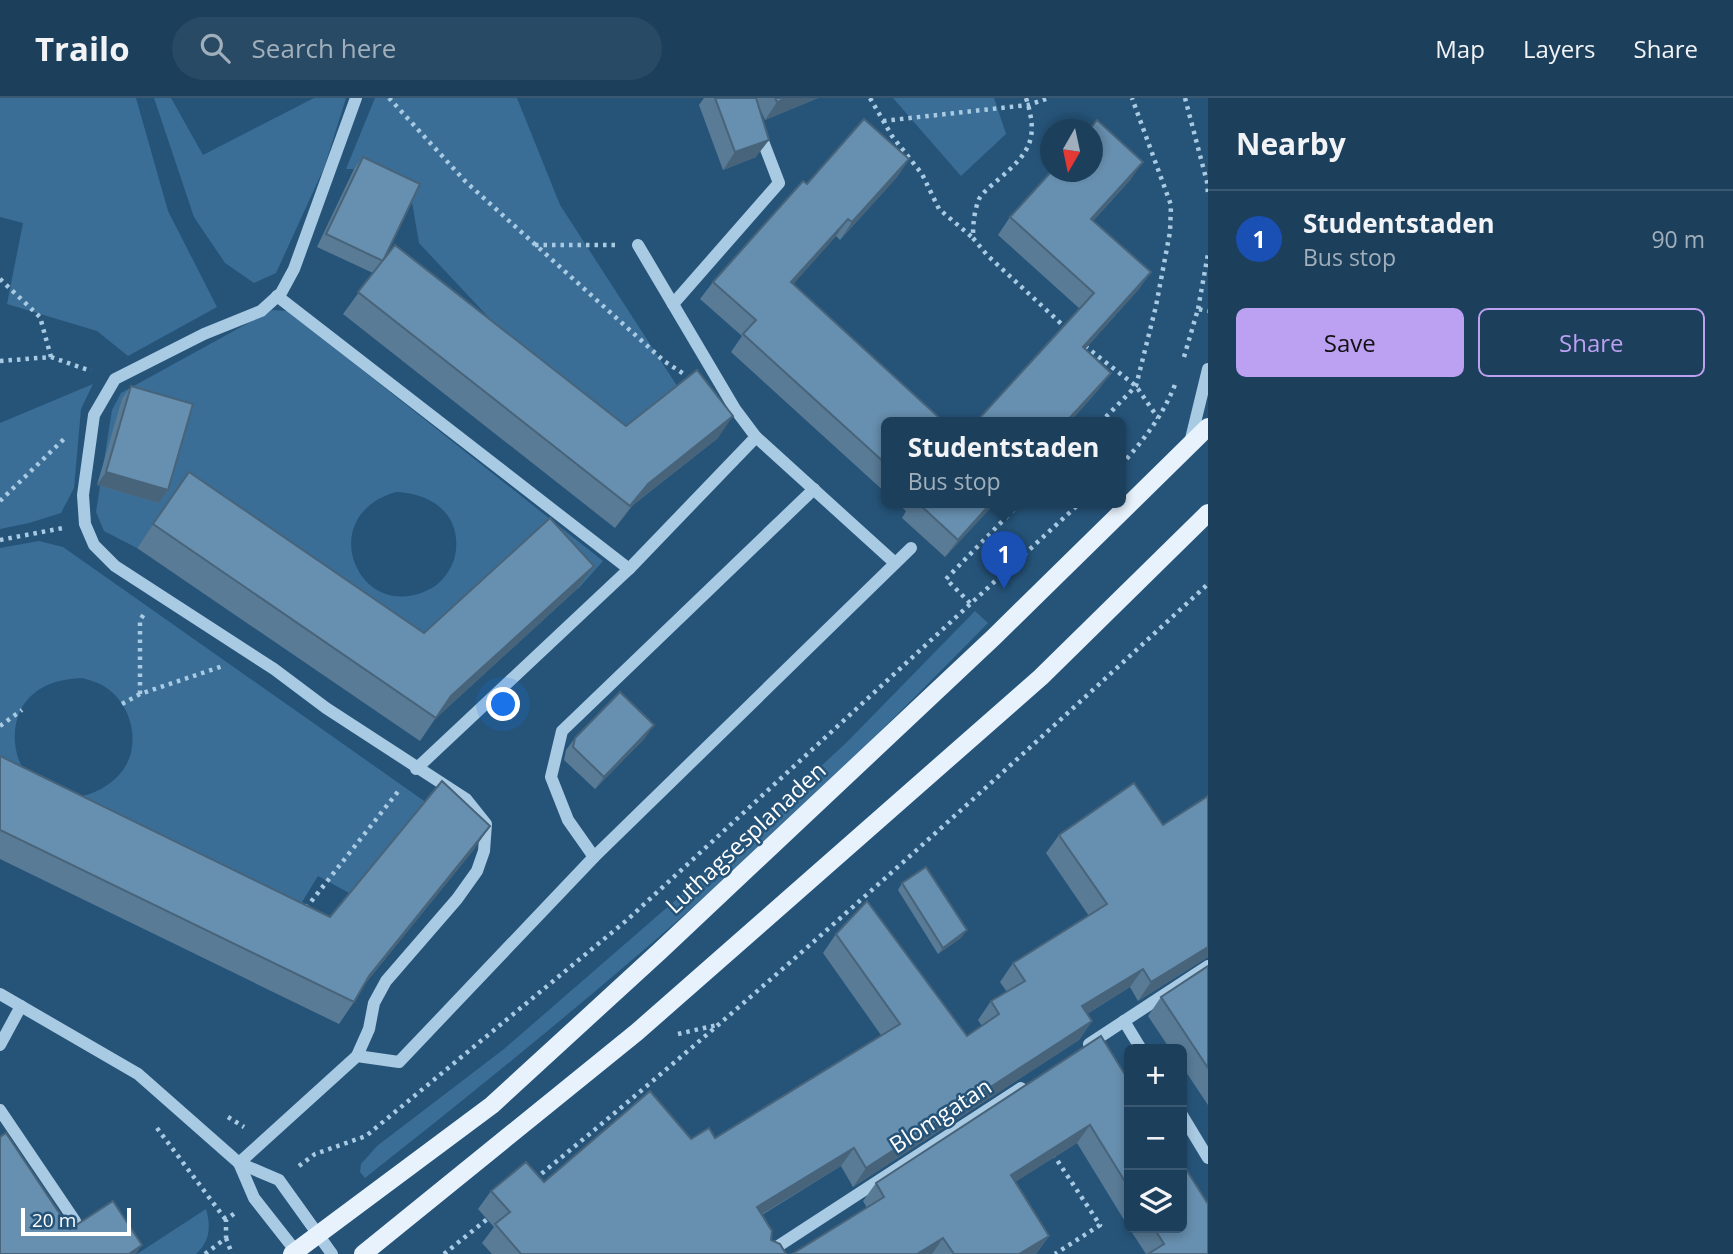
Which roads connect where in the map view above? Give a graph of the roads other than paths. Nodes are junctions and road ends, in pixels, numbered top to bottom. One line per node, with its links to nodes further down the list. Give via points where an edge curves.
1 (356, 98): 4 (street, via 294,269)
2 (756, 122): 5 (street, via 779,183)
3 (638, 245): 5 (street)
4 (277, 296): 16 (street); 17 (street, via 261,310 115,379 94,418 83,495 85,524 94,545 116,566)
5 (673, 304): 8 (street)
6 (1208, 369): 9 (street)
7 (1208, 427): 9 (main road, Luthagsesplanaden)
8 (757, 438): 10 (street); 16 (street)
9 (1190, 443): 11 (main road, Luthagsesplanaden)
10 (814, 489): 15 (street); 18 (street, via 562,732 551,777 568,820)
11 (1126, 506)
12 (1124, 508): 33 (main road, Luthagsesplanaden, via 984,647 492,1105)
13 (1208, 513): 36 (main road, via 1041,677 668,1005)
14 (911, 548): 15 (street)
15 (895, 563): 18 (street)
16 (629, 569): 17 (street)
17 (416, 769): 26 (street, via 466,799 486,824 484,851 477,871 457,899 386,981)
18 (594, 857): 26 (street, via 399,1062)
19 (1208, 966): 22 (street)
20 (0, 994): 21 (street)
21 (21, 1006): 24 (street); 31 (street, via 138,1073)
22 (1124, 1021): 23 (street); 25 (street)
23 (1139, 1044)
24 (0, 1045)
25 (1080, 1050)
26 (357, 1056): 31 (street)
27 (1036, 1079): 37 (street, Blomgatan)
28 (0, 1110): 32 (street, via 13,1138)
29 (1187, 1123): 30 (street)
30 (1208, 1158)
31 (239, 1163): 33 (street, via 279,1180); 34 (street, via 254,1198)
32 (75, 1221)
33 (318, 1235): 34 (main road, Luthagsesplanaden); 35 (street)
34 (295, 1253)
35 (332, 1254)
36 (363, 1254)
37 (766, 1254)

